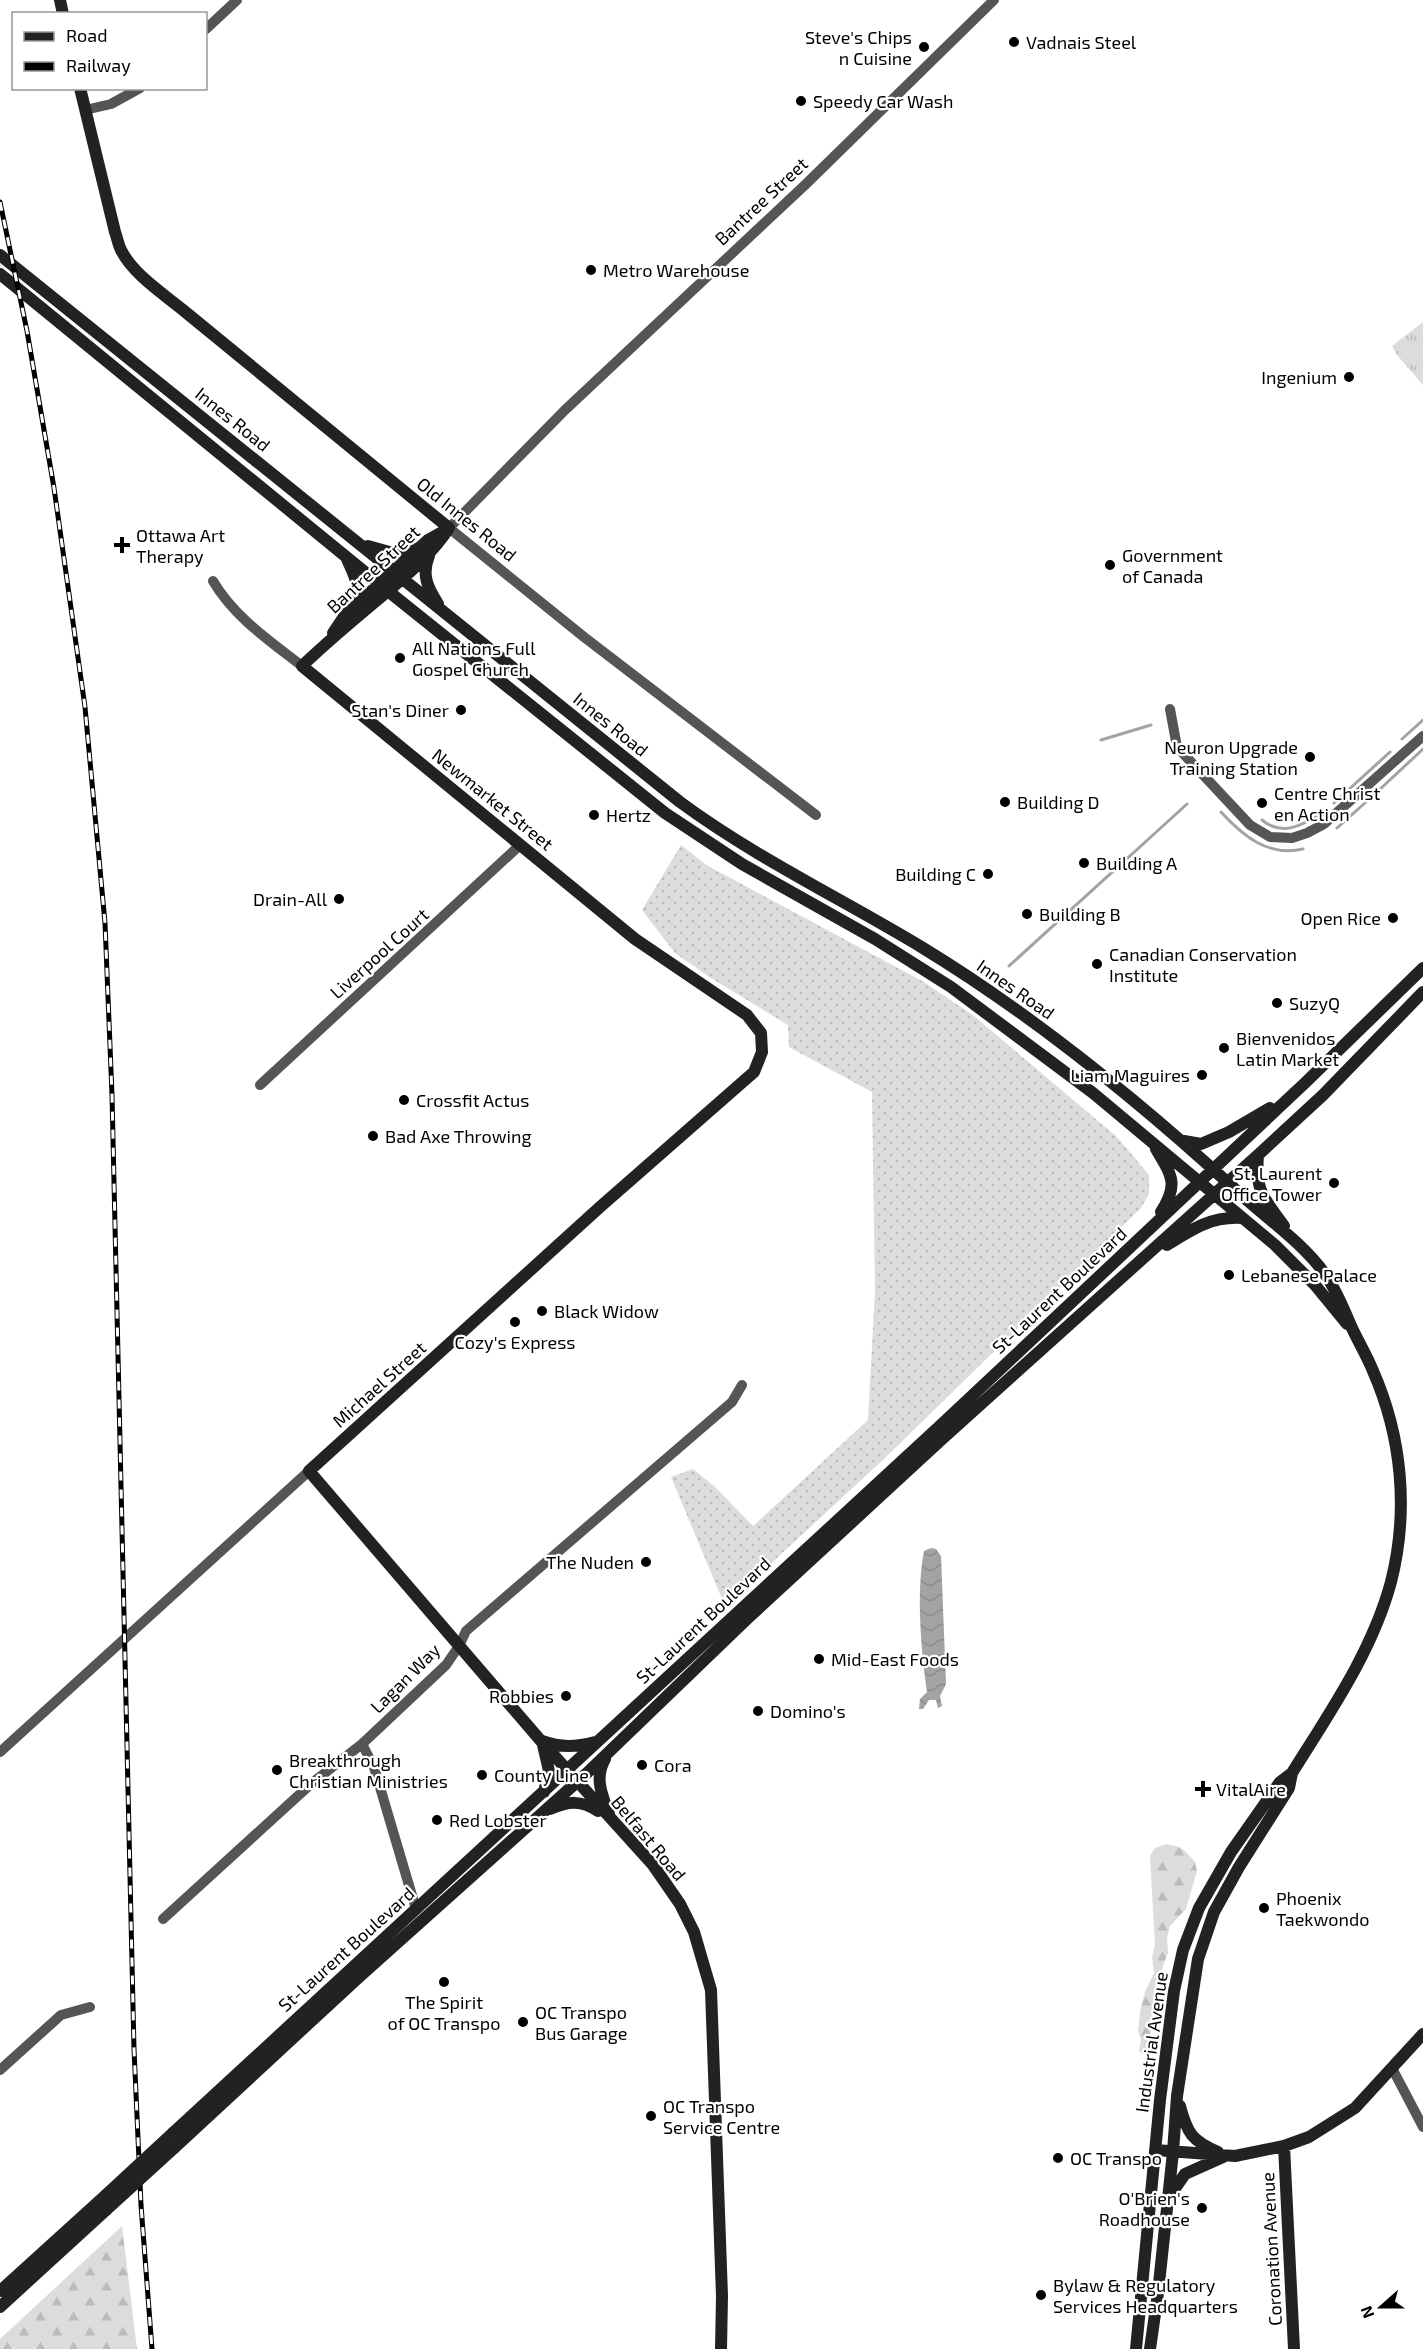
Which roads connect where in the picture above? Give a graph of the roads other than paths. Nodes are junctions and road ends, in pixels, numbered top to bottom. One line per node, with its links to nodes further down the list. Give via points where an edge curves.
1 (237, 0): 3 (street)
2 (994, 0): 9 (street, Bantree Street, via 566,410)
3 (207, 28)
4 (80, 90): 6 (main road, Old Innes Road)
5 (136, 90): 6 (street, via 111,104)
6 (85, 110): 9 (main road, Old Innes Road, via 121,250 143,277)
7 (0, 255): 10 (main road, Innes Road)
8 (0, 273): 12 (main road, Innes Road)
9 (449, 528): 11 (main road, Bantree Street, via 428,540); 22 (street, Old Innes Road)
10 (356, 541): 11 (main road, via 388,553); 13 (main road, Innes Road)
11 (425, 551): 13 (main road, Bantree Street); 17 (main road, via 426,581)
12 (345, 555): 15 (main road, Innes Road); 16 (main road, via 358,586)
13 (398, 575): 15 (main road, Bantree Street); 17 (main road, Innes Road)
14 (213, 581): 19 (street, Newmarket Street, via 237,612)
15 (383, 588): 16 (main road, Bantree Street); 18 (main road, Bantree Street, via 351,624); 29 (main road, Innes Road, via 676,821 968,998)
16 (355, 606): 18 (main road, Bantree Street)
17 (444, 612): 30 (main road, Innes Road, via 691,810 739,843 957,970 1106,1076)
18 (327, 642): 19 (main road, Bantree Street)
19 (302, 666): 23 (main road, Newmarket Street)
20 (1170, 710): 21 (street, via 1177,747 1250,825 1270,837 1293,838 1324,824)
21 (1423, 736)
22 (816, 816)
23 (520, 845): 26 (main road, Newmarket Street, via 635,939 747,1015); 27 (street, Liverpool Court)
24 (1423, 968): 28 (main road, St-Laurent Boulevard)
25 (1423, 992): 31 (main road, St-Laurent Boulevard)
26 (761, 1033): 42 (main road, Michael Street, via 762,1052 754,1072)
27 (260, 1085)
28 (1287, 1099): 30 (main road, via 1214,1140 1197,1145); 32 (main road, St-Laurent Boulevard)
29 (1149, 1138): 33 (main road, Innes Road); 37 (main road, via 1170,1173 1172,1184 1170,1197)
30 (1183, 1140): 32 (main road, Innes Road)
31 (1258, 1155): 34 (main road, St-Laurent Boulevard); 38 (main road, via 1259,1189)
32 (1213, 1169): 33 (main road, St-Laurent Boulevard); 34 (main road, Innes Road)
33 (1199, 1182): 35 (main road, Innes Road); 37 (main road, St-Laurent Boulevard)
34 (1227, 1182): 35 (main road, St-Laurent Boulevard); 38 (main road, Industrial Avenue)
35 (1213, 1194): 36 (main road, Industrial Avenue); 39 (main road, St-Laurent Boulevard)
36 (1242, 1218): 39 (main road, via 1220,1218 1202,1225); 40 (main road, Industrial Avenue, via 1295,1264)
37 (1151, 1228): 45 (main road, St-Laurent Boulevard)
38 (1298, 1244): 40 (main road, Industrial Avenue, via 1335,1288)
39 (1135, 1266): 48 (main road, St-Laurent Boulevard, via 747,1619)
40 (1354, 1332): 50 (main road, Industrial Avenue, via 1374,1372 1393,1431 1400,1469 1400,1523 1390,1582 1363,1656)
41 (741, 1385): 43 (street, Lagan Way, via 732,1402 466,1631)
42 (309, 1471): 43 (main road, Belfast Road); 47 (street, Michael Street)
43 (459, 1646): 44 (main road, Belfast Road); 46 (street, Lagan Way, via 446,1665)
44 (541, 1741): 45 (main road, via 568,1747); 49 (main road, Belfast Road); 52 (main road, via 549,1771)
45 (598, 1741): 49 (main road, St-Laurent Boulevard)
46 (362, 1744): 55 (street, via 374,1767); 56 (street, Lagan Way, via 312,1783)
47 (0, 1752)
48 (608, 1754): 51 (main road, St-Laurent Boulevard); 54 (main road, via 598,1780)
49 (567, 1770): 51 (main road, Belfast Road); 52 (main road, St-Laurent Boulevard)
50 (1292, 1773): 61 (main road, Industrial Avenue, via 1289,1788 1239,1866 1207,1930 1198,1959); 64 (main road, Industrial Avenue, via 1280,1782 1231,1852 1199,1908 1183,1950 1174,1991)
51 (577, 1782): 53 (main road, St-Laurent Boulevard); 54 (main road, Belfast Road)
52 (543, 1793): 55 (main road, St-Laurent Boulevard)
53 (541, 1814): 54 (main road, via 576,1801); 69 (main road, St-Laurent Boulevard, bridge)
54 (610, 1818): 70 (main road, Belfast Road, via 653,1864 680,1904 694,1932 711,1990 722,2296)
55 (417, 1909): 68 (main road, St-Laurent Boulevard, bridge)
56 (164, 1919)
57 (90, 2007): 60 (street, via 61,2014)
58 (1423, 2034): 59 (main road)
59 (1392, 2068): 62 (street); 63 (main road, via 1355,2108 1309,2137)
60 (0, 2070)
61 (1177, 2096): 65 (main road, Industrial Avenue); 66 (main road, via 1190,2136)
62 (1423, 2127)
63 (1284, 2146): 66 (main road); 73 (main road, Coronation Avenue)
64 (1155, 2150): 65 (main road); 71 (main road, Industrial Avenue)
65 (1173, 2152): 66 (main road); 67 (main road, Industrial Avenue)
66 (1227, 2156): 67 (main road, via 1185,2175)
67 (1169, 2197): 72 (main road, Industrial Avenue)
68 (0, 2291)
69 (0, 2307)
70 (719, 2349)
71 (1136, 2349)
72 (1150, 2349)
73 (1294, 2349)

